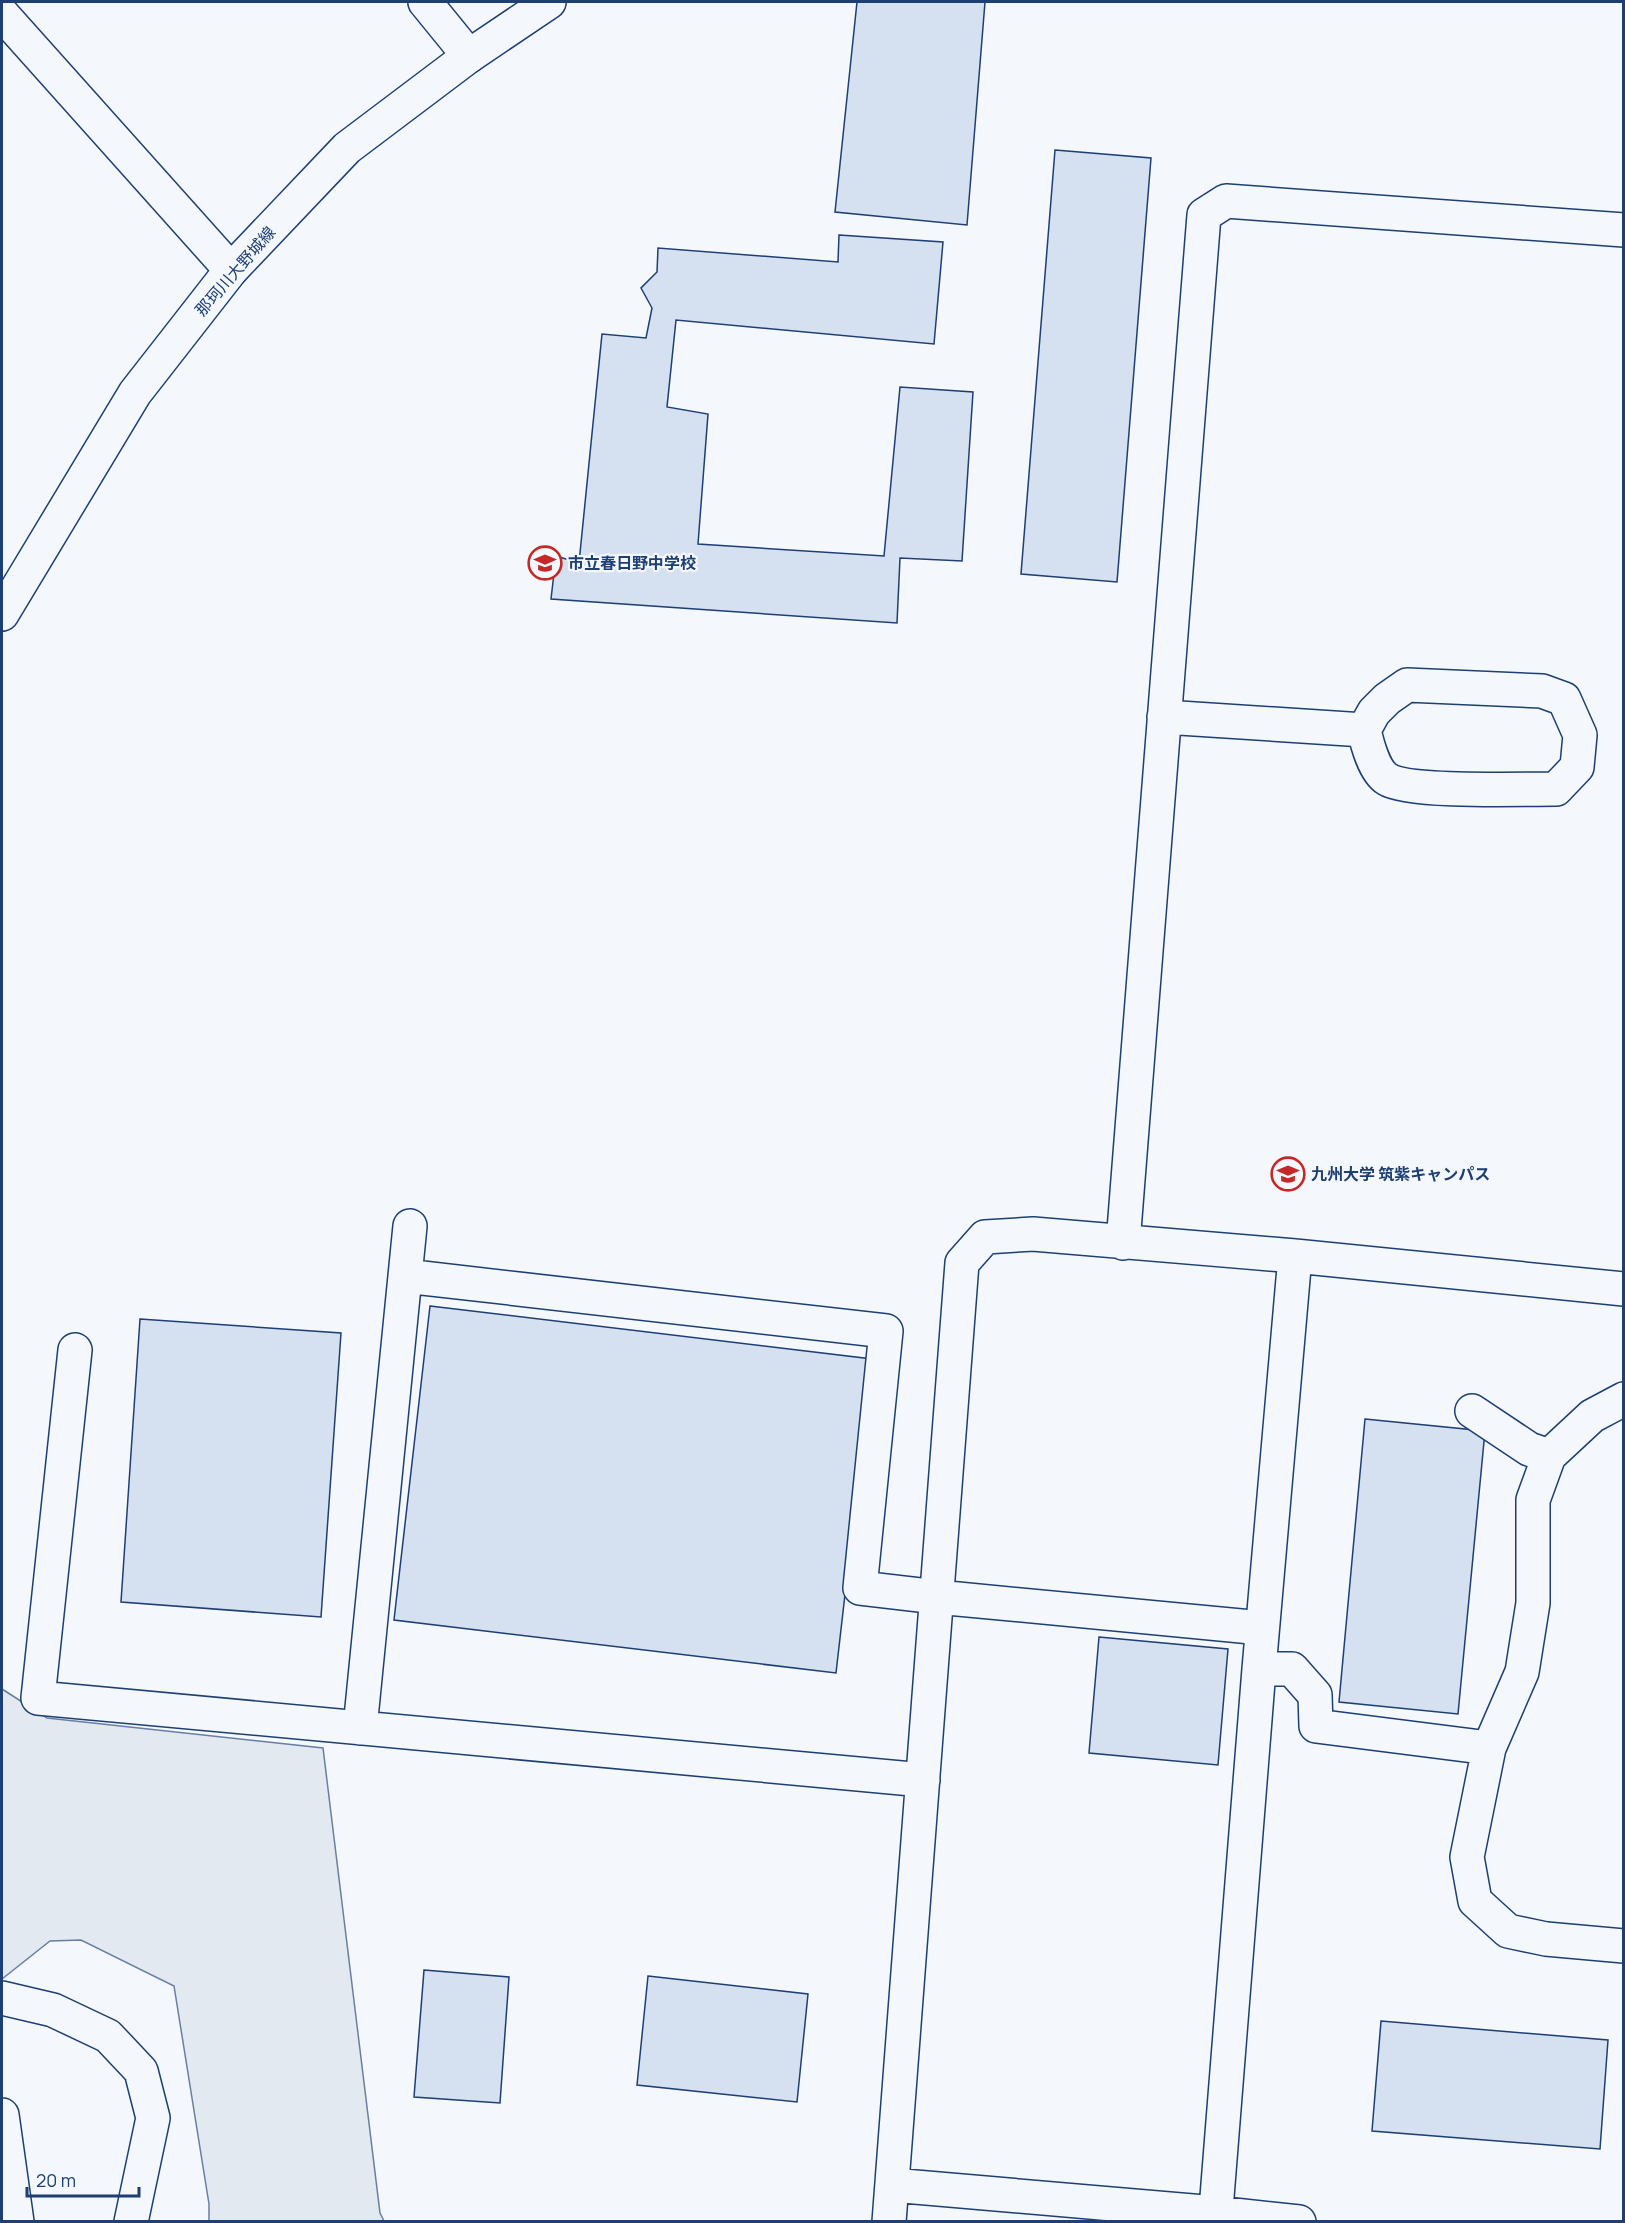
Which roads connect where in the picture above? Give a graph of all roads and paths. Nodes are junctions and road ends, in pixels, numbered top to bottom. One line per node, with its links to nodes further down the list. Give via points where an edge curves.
1 (425, 2): 4 (main road)
2 (549, 2): 4 (main road, 那珂川大野城線)
3 (2, 14): 6 (main road)
4 (469, 56): 6 (main road, 那珂川大野城線, via 347,148)
5 (1623, 230): 8 (main road, via 1226,201 1204,215)
6 (231, 270): 7 (main road, 那珂川大野城線, via 135,393)
7 (2, 614)
8 (1164, 717): 9 (main road); 11 (main road)
9 (1364, 730): 9 (main road, via 1369,753 1386,778 1412,787 1556,789 1577,766 1580,735 1564,699 1542,691 1407,685 1374,712)
10 (410, 1226): 13 (main road)
11 (1123, 1243): 12 (main road); 19 (main road, via 1033,1234 985,1237 962,1263)
12 (1295, 1256): 14 (main road); 20 (main road)
13 (405, 1276): 19 (main road, via 886,1331 860,1588); 22 (main road)
14 (1623, 1289)
15 (75, 1350): 22 (main road, via 38,1698)
16 (1623, 1399): 18 (main road, via 1592,1416)
17 (1472, 1411): 18 (main road, via 1529,1449)
18 (1549, 1456): 23 (main road, via 1533,1500 1533,1603 1522,1672)
19 (938, 1597): 20 (main road); 24 (main road)
20 (1262, 1628): 21 (main road)
21 (1259, 1669): 23 (main road, via 1292,1669 1315,1695 1316,1726); 29 (main road)
22 (360, 1728): 24 (main road)
23 (1489, 1748): 25 (main road, via 1467,1857 1475,1901 1508,1931 1546,1940)
24 (923, 1780): 28 (main road)
25 (1623, 1946)
26 (2, 1998): 31 (main road, via 53,2010 108,2036 141,2071 153,2118)
27 (2, 2115): 30 (main road)
28 (892, 2186): 29 (main road); 32 (main road)
29 (1216, 2217): 33 (main road)
30 (17, 2222)
31 (130, 2222)
32 (889, 2222)
33 (1299, 2222)

